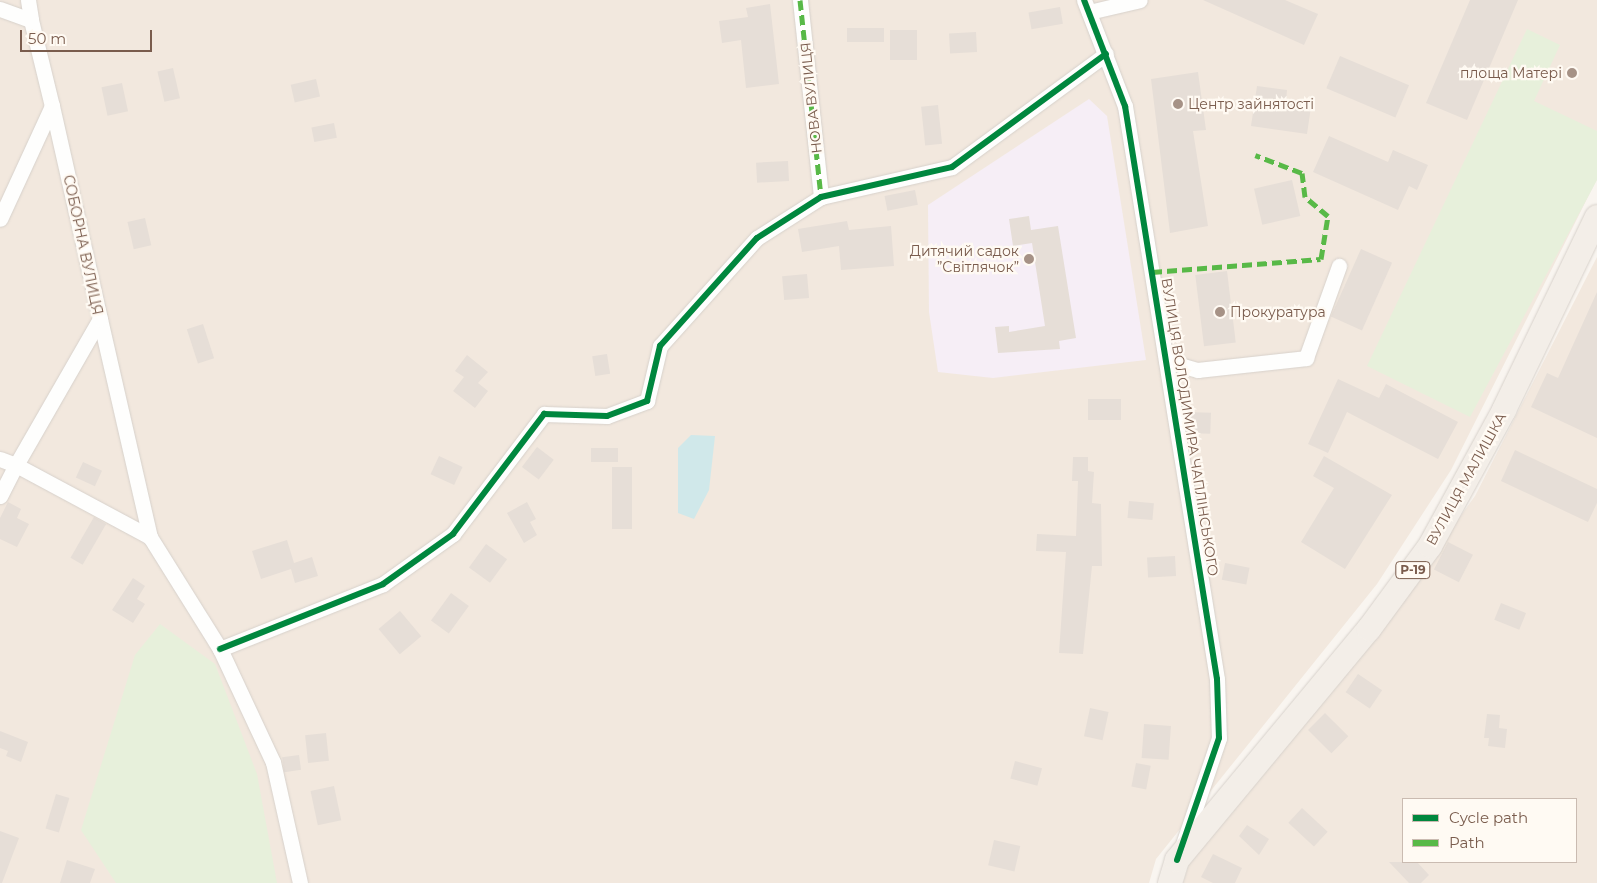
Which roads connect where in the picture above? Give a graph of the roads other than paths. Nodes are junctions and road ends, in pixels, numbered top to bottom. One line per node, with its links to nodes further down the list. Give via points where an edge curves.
1 (28, 0): 6 (street)
2 (800, 0): 9 (street, НОВА ВУЛИЦЯ)
3 (1140, 0): 4 (street)
4 (1086, 6): 7 (street, ВУЛИЦЯ ВОЛОДИМИРА ЧАПЛІНСЬКОГО)
5 (0, 9): 6 (street)
6 (31, 20): 8 (street, СОБОРНА ВУЛИЦЯ)
7 (1106, 54): 9 (street, via 952,167); 14 (street, ВУЛИЦЯ ВОЛОДИМИРА ЧАПЛІНСЬКОГО, via 1125,106)
8 (52, 106): 11 (street); 13 (street, СОБОРНА ВУЛИЦЯ)
9 (821, 197): 19 (street, via 757,238 716,279 660,346 647,401 606,416 544,414 506,468 445,539 383,584)
10 (1597, 217): 20 (main road, ВУЛИЦЯ МАЛИШКА / Р-19, via 1504,410 1430,546 1369,629)
11 (0, 219)
12 (1339, 266): 14 (street, via 1306,358 1198,370)
13 (100, 319): 16 (street, СОБОРНА ВУЛИЦЯ); 18 (street)
14 (1166, 361): 20 (street, ВУЛИЦЯ ВОЛОДИМИРА ЧАПЛІНСЬКОГО, via 1217,678 1219,738)
15 (0, 458): 16 (street)
16 (16, 465): 17 (street, СОБОРНА ВУЛИЦЯ); 18 (street)
17 (0, 496)
18 (150, 537): 19 (street)
19 (220, 649): 21 (street, via 273,762)
20 (1177, 860): 22 (main road, ВУЛИЦЯ МАЛИШКА / Р-19)
21 (300, 883)
22 (1170, 883)

